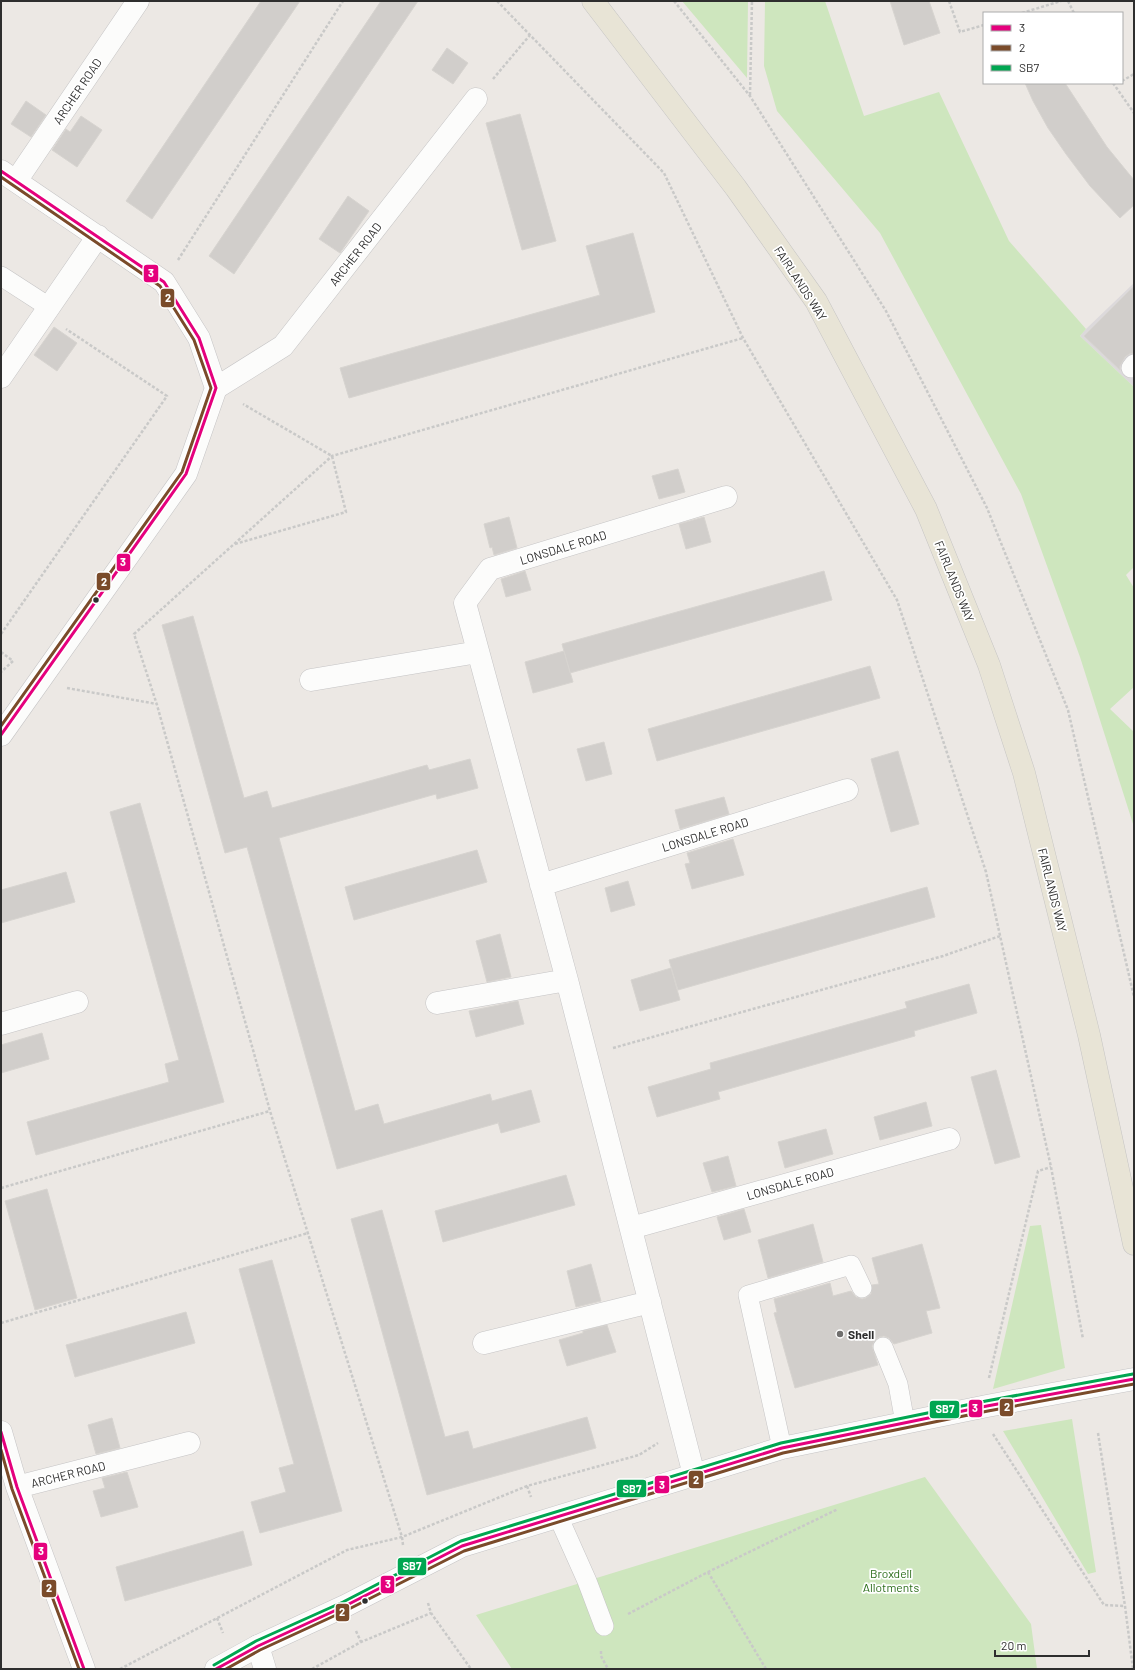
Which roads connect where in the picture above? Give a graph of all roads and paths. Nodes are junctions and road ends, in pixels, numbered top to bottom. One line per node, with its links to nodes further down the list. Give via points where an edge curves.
1 (138, 1): 20 (street, ARCHER ROAD)
2 (343, 1): 23 (path)
3 (497, 1): 13 (path)
4 (592, 1): 53 (main road, FAIRLANDS WAY, via 736,188 816,301 926,509 989,665 1024,773 1089,1035)
5 (674, 1): 17 (path)
6 (752, 1): 17 (path)
7 (949, 1): 12 (path, via 960,32)
8 (1061, 1): 10 (path)
9 (1068, 1): 11 (path)
10 (1025, 12)
11 (1074, 12)
12 (983, 25)
13 (530, 35): 18 (path); 25 (path, via 664,173)
14 (1134, 74): 15 (path)
15 (1123, 80)
16 (1113, 84): 19 (path)
17 (750, 96): 43 (path, via 886,311 987,508 1068,710)
18 (476, 99): 27 (street, ARCHER ROAD, via 283,346)
19 (1134, 113)
20 (9, 176): 21 (street, ARCHER ROAD)
21 (98, 236): 23 (street, ARCHER ROAD); 24 (street)
22 (1, 276): 24 (lane)
23 (164, 282): 27 (street, ARCHER ROAD, via 199,338)
24 (47, 311): 26 (street); 31 (path, via 167,396)
25 (743, 338): 28 (path); 41 (path, via 897,600 986,872)
26 (1, 377)
27 (216, 388): 28 (path); 38 (street, via 186,474)
28 (332, 456): 30 (path); 30 (path, via 346,512)
29 (726, 497): 33 (street, LONSDALE ROAD, via 490,569 465,603)
30 (234, 544): 37 (path, via 134,634)
31 (1, 634)
32 (1, 652): 34 (path, via 13,661)
33 (478, 652): 35 (street); 40 (street, LONSDALE ROAD)
34 (1, 672)
35 (312, 680)
36 (65, 687): 37 (path)
37 (157, 705): 48 (path)
38 (1, 735)
39 (847, 790): 40 (street, LONSDALE ROAD)
40 (541, 885): 42 (street, LONSDALE ROAD)
41 (1000, 936): 47 (path, via 943,956); 57 (path, via 1051,1167)
42 (567, 980): 45 (street); 47 (street, LONSDALE ROAD)
43 (1134, 997)
44 (77, 1002): 46 (street)
45 (437, 1003)
46 (1, 1024)
47 (587, 1055): 51 (street, LONSDALE ROAD)
48 (270, 1110): 50 (path); 52 (path)
49 (949, 1139): 51 (street, LONSDALE ROAD)
50 (1, 1188)
51 (631, 1228): 55 (street, LONSDALE ROAD)
52 (308, 1233): 56 (path); 71 (path)
53 (1134, 1244)
54 (862, 1288): 66 (lane, via 852,1266 748,1294)
55 (650, 1302): 58 (street); 62 (street, LONSDALE ROAD)
56 (1, 1324)
57 (1083, 1339)
58 (484, 1343)
59 (883, 1347): 61 (lane, via 898,1384)
60 (1134, 1379): 61 (street)
61 (905, 1423): 66 (street)
62 (682, 1428): 67 (street, LONSDALE ROAD); 71 (path, via 639,1454 527,1486)
63 (1, 1432): 68 (street, ARCHER ROAD)
64 (1098, 1433): 85 (path)
65 (189, 1443): 68 (street, ARCHER ROAD)
66 (782, 1448): 67 (street)
67 (694, 1475): 70 (street)
68 (18, 1486): 78 (street, ARCHER ROAD)
69 (838, 1509): 73 (path)
70 (558, 1516): 76 (lane); 77 (street, via 462,1546 345,1606)
71 (402, 1537): 72 (path); 79 (path, via 347,1550)
72 (404, 1549)
73 (708, 1572): 76 (path); 84 (path)
74 (428, 1603): 75 (path)
75 (431, 1613): 82 (path, via 361,1642); 83 (path)
76 (604, 1626)
77 (258, 1646): 80 (street); 81 (street)
78 (84, 1669)
79 (120, 1669)
80 (216, 1669)
81 (265, 1669)
82 (312, 1669)
83 (471, 1669)
84 (766, 1669)
85 (1133, 1669)

